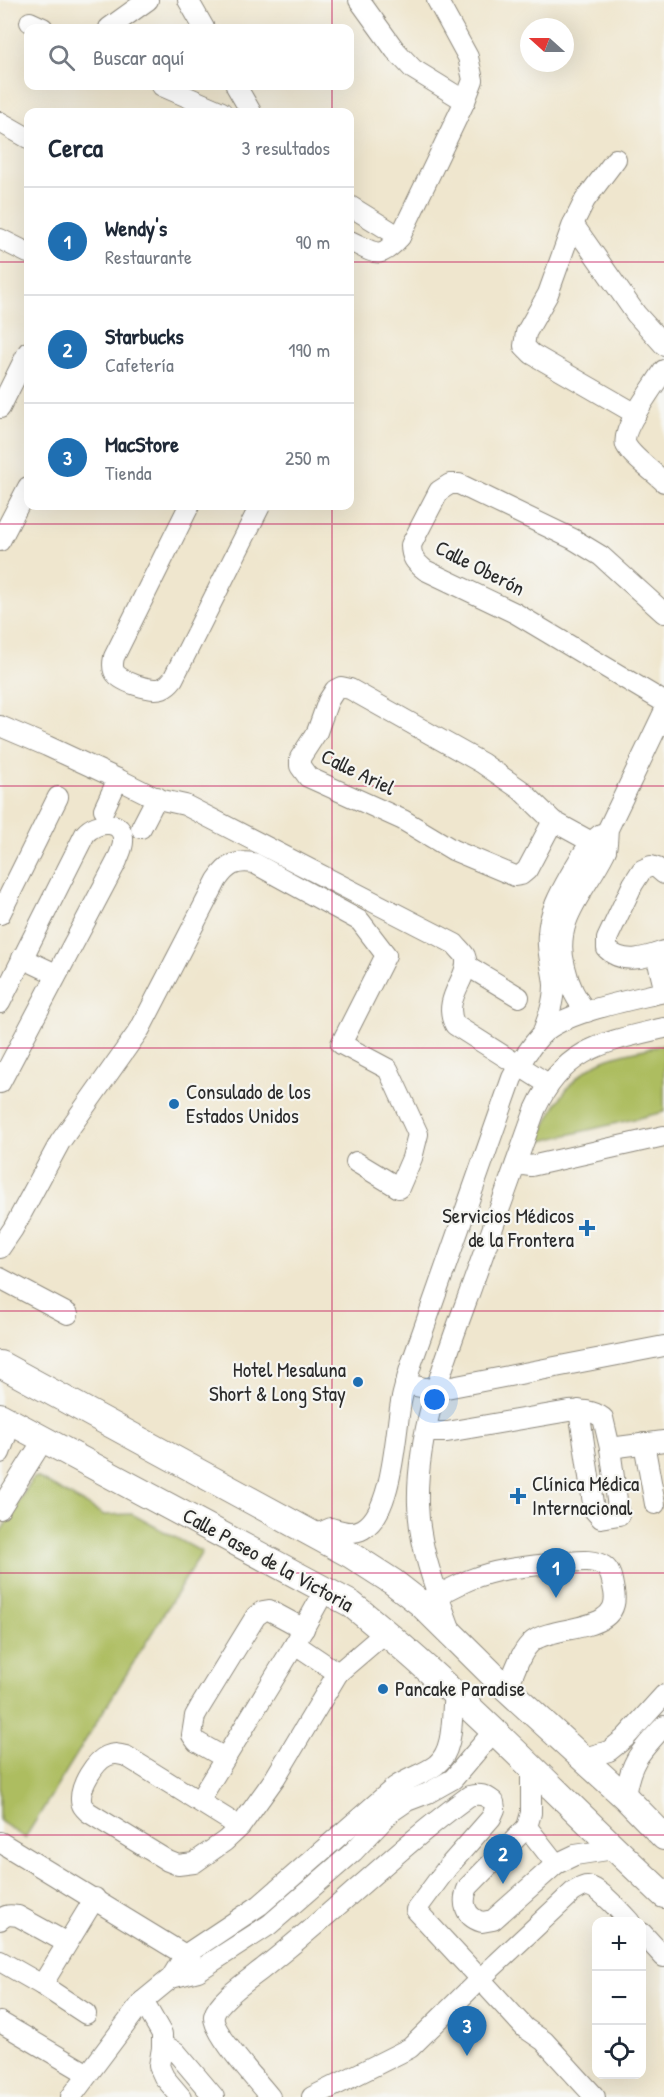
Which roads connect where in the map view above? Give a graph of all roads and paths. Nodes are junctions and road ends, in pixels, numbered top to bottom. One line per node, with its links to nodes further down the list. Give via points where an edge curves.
1 (148, 0): 5 (street)
2 (188, 0): 6 (street)
3 (359, 0): 9 (street, via 395,50 414,69)
4 (437, 0): 9 (street, via 468,57 472,80)
5 (115, 24)
6 (202, 24)
7 (169, 90): 10 (street)
8 (238, 90): 11 (street)
9 (465, 101): 17 (street)
10 (201, 108)
11 (249, 108)
12 (0, 122): 13 (street)
13 (24, 136)
14 (616, 159): 16 (street, via 585,200)
15 (354, 208): 17 (street)
16 (573, 224): 21 (street, via 636,314); 25 (street, via 524,346)
17 (400, 237): 19 (street, via 384,253)
18 (0, 239): 20 (street)
19 (354, 243)
20 (24, 251)
21 (664, 345)
22 (24, 360): 24 (street)
23 (664, 370): 25 (street)
24 (0, 408)
25 (636, 414): 26 (street, via 626,431 625,442)
26 (664, 482)
27 (24, 495): 30 (street)
28 (187, 510): 29 (street, via 112,664 123,680 153,690 165,688 173,679)
29 (258, 510)
30 (0, 541)
31 (664, 613): 32 (street, Calle Oberón, via 601,556 459,484 439,491 411,545 411,555 425,570 515,613)
32 (664, 702)
33 (664, 712): 41 (street)
34 (0, 726): 35 (street)
35 (118, 779): 37 (street); 38 (street)
36 (58, 797): 43 (street)
37 (157, 797): 40 (street); 46 (street, via 185,805 455,944 465,956)
38 (104, 809)
39 (553, 821): 39 (street, Calle Ariel, via 521,790 482,764 350,689 334,690 317,732 300,758 300,766 308,777 403,820 453,850 515,876 527,870); 41 (street, Calle Ariel)
40 (141, 828)
41 (598, 846): 51 (street, via 561,942 572,990); 53 (street, via 562,889 550,918 547,941 554,993)
42 (664, 874): 44 (street, via 657,867 642,870 607,939 607,949 626,960)
43 (0, 914)
44 (660, 952): 48 (street)
45 (22, 958): 47 (street); 47 (street, via 85,834 96,825 109,824 120,831 121,850); 50 (street)
46 (466, 965): 49 (street); 54 (street, via 450,1016 455,1025)
47 (56, 974): 55 (street)
48 (664, 990): 51 (street)
49 (519, 997)
50 (0, 1003)
51 (587, 1012): 53 (street)
52 (664, 1028): 56 (street, via 605,1042 566,1066)
53 (542, 1034): 54 (street)
54 (519, 1065): 56 (street); 65 (street)
55 (0, 1083)
56 (548, 1084): 59 (street)
57 (664, 1136): 59 (street, via 531,1166)
58 (356, 1162): 60 (street, via 399,1188 418,1134 388,1069 341,1044 386,955 360,921 254,863 238,862 217,880 140,1029 60,1142)
59 (516, 1164): 66 (street)
60 (0, 1248)
61 (0, 1278): 62 (street)
62 (68, 1314)
63 (664, 1346): 66 (street)
64 (0, 1364): 77 (main road, Calle Paseo de la Victoria)
65 (405, 1384): 66 (street); 77 (street, via 388,1479 374,1518 355,1532 332,1528)
66 (436, 1390): 69 (street)
67 (579, 1410): 69 (street); 73 (street, via 603,1418); 73 (street, via 594,1510 601,1518 619,1515)
68 (6, 1419): 70 (main road, Calle Paseo de la Victoria); 74 (street)
69 (426, 1432): 79 (street, via 417,1505)
70 (44, 1439): 76 (street); 78 (main road, Calle Paseo de la Victoria)
71 (664, 1441): 72 (street)
72 (644, 1443): 73 (street); 75 (street)
73 (610, 1448)
74 (0, 1454)
75 (655, 1504)
76 (0, 1509)
77 (315, 1535): 79 (main road, Calle Paseo de la Victoria)
78 (325, 1590): 80 (main road, Calle Paseo de la Victoria, via 351,1604); 81 (street)
79 (429, 1599): 83 (main road, Calle Paseo de la Victoria, via 452,1634); 83 (street, via 501,1570 583,1560 604,1567 610,1574 615,1596 607,1617 534,1640 520,1659)
80 (386, 1632): 82 (street); 84 (main road, Calle Paseo de la Victoria)
81 (299, 1637): 82 (street); 88 (street); 88 (street, via 269,1610 263,1611 256,1616 200,1707 192,1735)
82 (338, 1672): 93 (street, via 275,1778)
83 (507, 1689): 89 (main road, Calle Paseo de la Victoria)
84 (454, 1694): 87 (main road, Calle Paseo de la Victoria); 105 (street, via 448,1745 436,1765 395,1787 260,1905)
85 (664, 1695): 89 (street, via 609,1751)
86 (664, 1726): 91 (street, via 639,1753 628,1775)
87 (493, 1732): 90 (main road, Calle Paseo de la Victoria); 108 (street, via 453,1779 399,1806 269,1925)
88 (225, 1758): 92 (street)
89 (584, 1758): 91 (main road, Calle Paseo de la Victoria)
90 (531, 1769): 94 (street, via 531,1813); 97 (main road, Calle Paseo de la Victoria)
91 (625, 1797): 95 (main road, Calle Paseo de la Victoria)
92 (199, 1801): 93 (street); 93 (street, via 118,1754 105,1757 97,1765 81,1799 88,1812 178,1865 194,1863)
93 (240, 1827)
94 (527, 1827): 98 (street); 98 (street, via 468,1887 464,1900 467,1912 476,1921 493,1920)
95 (664, 1837)
96 (0, 1842): 100 (street)
97 (614, 1848): 98 (street, via 575,1855); 99 (main road, Calle Paseo de la Victoria)
98 (556, 1864)
99 (664, 1895)
100 (95, 1898): 104 (street); 105 (street)
101 (625, 1917): 110 (street, via 598,1891 588,1886 580,1888)
102 (0, 1920): 104 (street, via 4,1916 18,1916)
103 (646, 1938): 106 (street)
104 (67, 1943): 111 (street)
105 (185, 1954): 108 (street); 109 (street)
106 (664, 1958)
107 (0, 1961): 111 (street)
108 (198, 1971): 109 (street)
109 (171, 1978): 112 (street)
110 (480, 1979): 120 (street, via 416,1910 491,1818 494,1802 477,1793 422,1833 216,2008 213,2018 219,2033); 121 (street, via 410,2048); 122 (street)
111 (42, 1985): 113 (street)
112 (142, 2001): 115 (street, via 162,2034); 116 (street)
113 (86, 2014)
114 (0, 2022): 116 (street)
115 (162, 2048): 118 (street, via 159,2066); 119 (street, via 176,2052)
116 (88, 2074): 117 (street)
117 (71, 2097)
118 (181, 2097)
119 (214, 2097)
120 (270, 2097)
121 (312, 2097)
122 (596, 2097)

